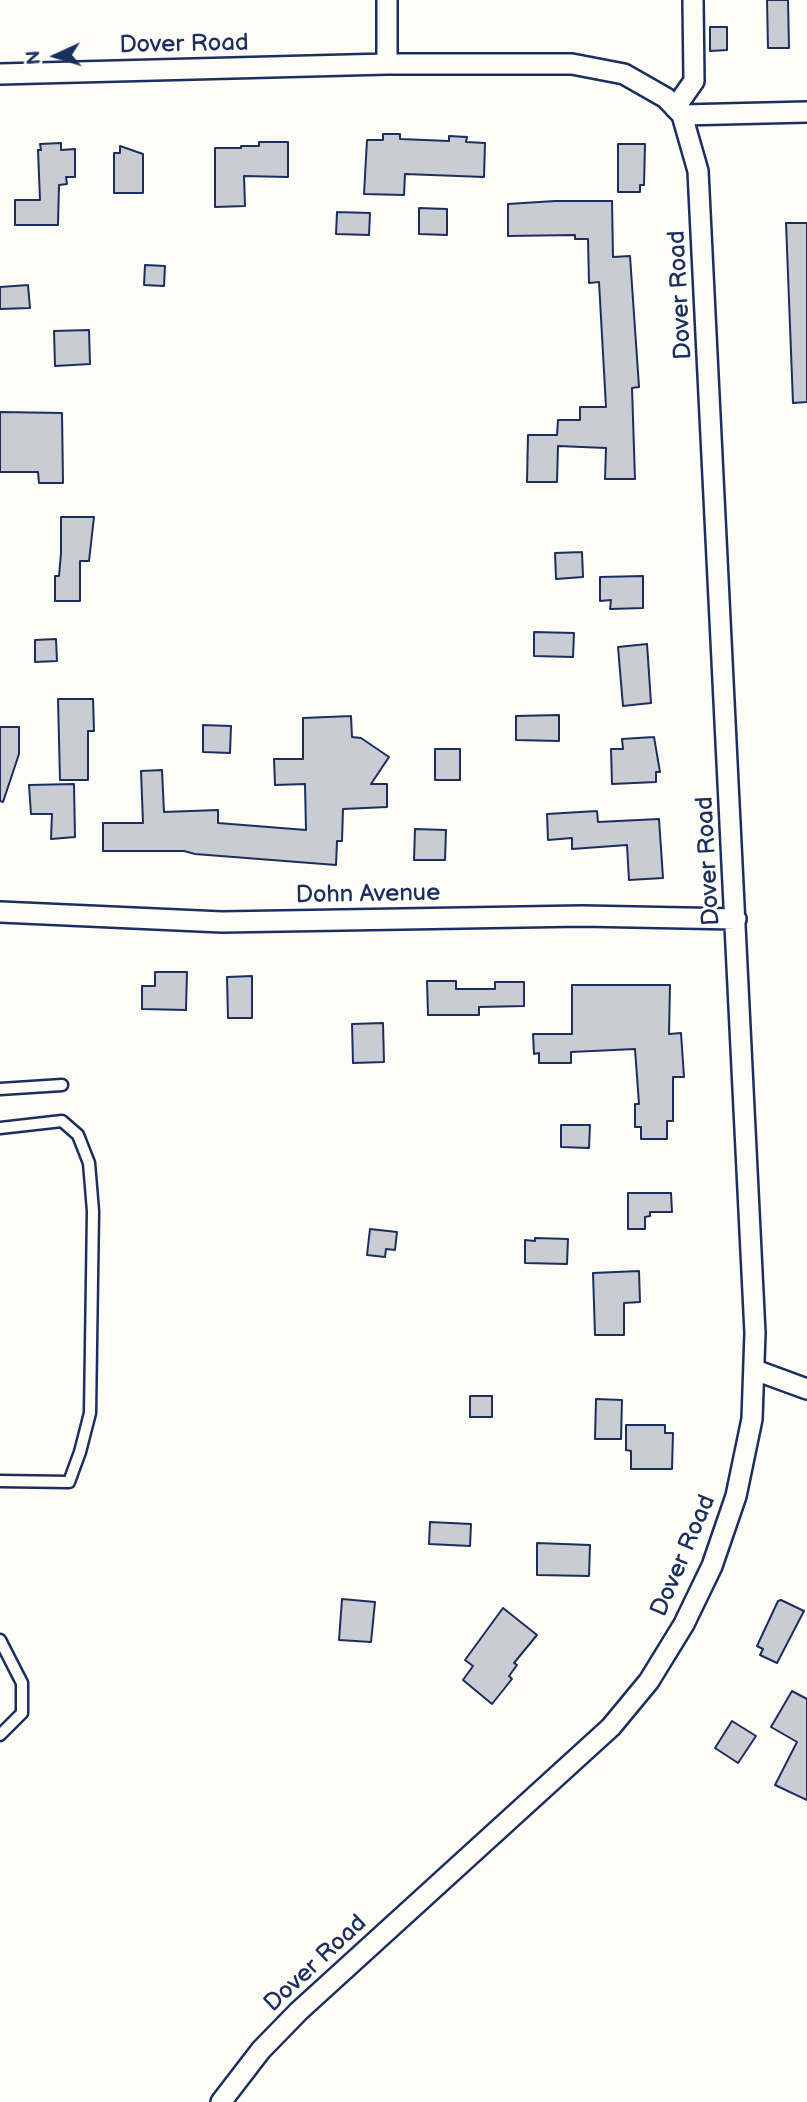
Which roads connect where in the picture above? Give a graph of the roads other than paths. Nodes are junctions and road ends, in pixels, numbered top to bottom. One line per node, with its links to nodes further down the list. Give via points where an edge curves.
1 (387, 0): 3 (street)
2 (693, 0): 5 (street, via 694,81)
3 (387, 64): 4 (street, Dover Road); 5 (street, Dover Road, via 572,64 624,74)
4 (0, 74)
5 (679, 112): 6 (street); 8 (street, Dover Road, via 698,172 701,207)
6 (807, 112)
7 (0, 912): 8 (street, Dohn Avenue, via 222,922 582,916)
8 (736, 919): 12 (street, Dover Road)
9 (62, 1085): 10 (lane)
10 (0, 1089)
11 (0, 1128): 14 (lane, via 62,1121 78,1135 89,1163 93,1211 90,1413 80,1452 69,1482)
12 (755, 1370): 13 (street); 17 (street, Dover Road, via 752,1419 736,1496 712,1566 649,1681 591,1746 299,2011)
13 (807, 1389)
14 (0, 1481)
15 (0, 1640): 16 (lane, via 22,1683 22,1713)
16 (0, 1735)
17 (221, 2102)

